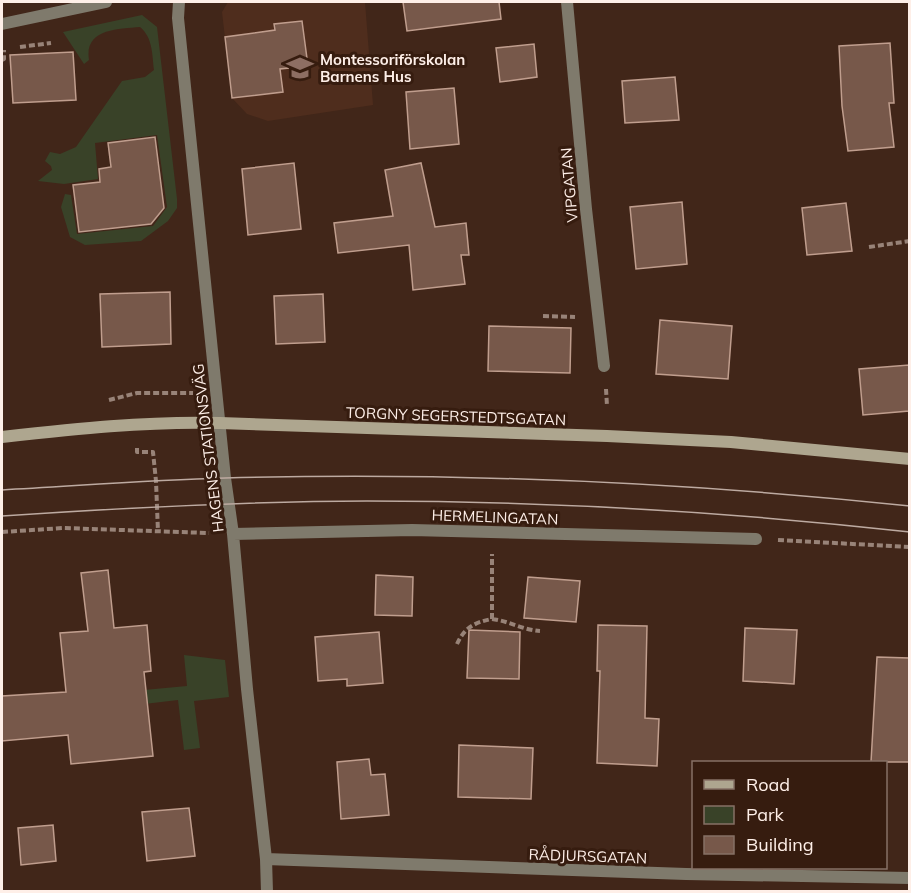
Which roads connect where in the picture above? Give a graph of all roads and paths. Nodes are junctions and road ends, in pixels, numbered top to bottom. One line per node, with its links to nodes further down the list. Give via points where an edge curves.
1 (106, 2): 4 (street)
2 (179, 2): 12 (street, HAGENS STATIONSVÄG)
3 (567, 2): 10 (street, VIPGATAN)
4 (2, 24)
5 (4, 50): 6 (path)
6 (2, 60)
7 (909, 241): 8 (path)
8 (869, 247)
9 (543, 316): 10 (path)
10 (598, 318): 11 (street, VIPGATAN)
11 (604, 366)
12 (217, 393): 13 (street, HAGENS STATIONSVÄG); 14 (path, via 137,393)
13 (220, 423): 14 (street, TORGNY SEGERSTEDTSGATAN); 16 (street, TORGNY SEGERSTEDTSGATAN, via 709,441); 20 (street, HAGENS STATIONSVÄG)
14 (136, 424): 15 (street, TORGNY SEGERSTEDTSGATAN); 18 (path, via 137,452 153,452)
15 (2, 437)
16 (909, 459)
17 (2, 532): 18 (path, via 63,528)
18 (158, 532): 20 (path)
19 (492, 532): 20 (street, HERMELINGATAN); 21 (street, HERMELINGATAN); 23 (path)
20 (233, 534): 26 (street, HAGENS STATIONSVÄG)
21 (756, 539): 22 (path)
22 (909, 547)
23 (492, 619): 24 (path); 25 (path, via 471,626)
24 (540, 631)
25 (457, 644)
26 (266, 859): 27 (street, RÅDJURSGATAN); 28 (street, HAGENS STATIONSVÄG)
27 (909, 879)
28 (267, 891)

